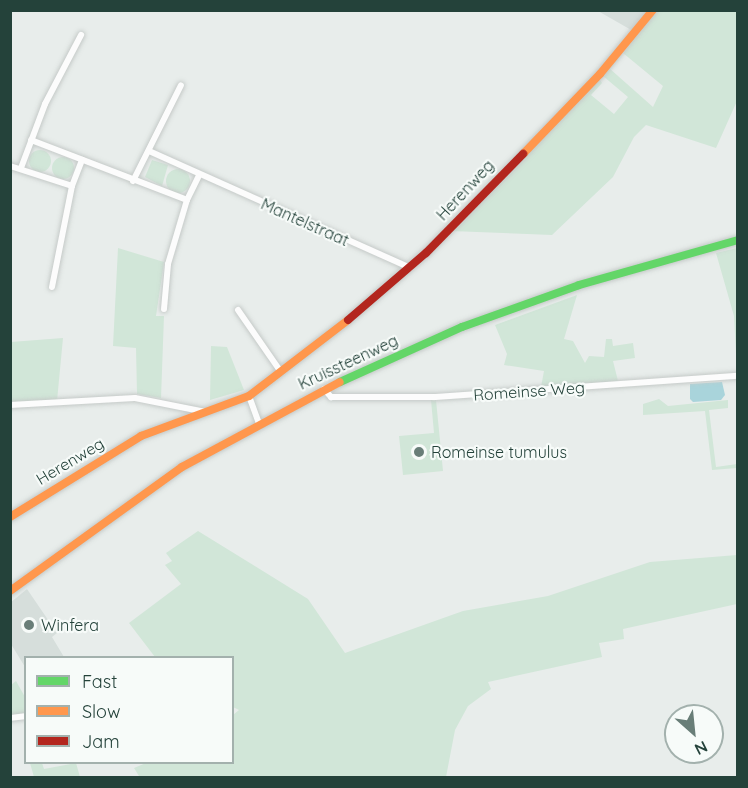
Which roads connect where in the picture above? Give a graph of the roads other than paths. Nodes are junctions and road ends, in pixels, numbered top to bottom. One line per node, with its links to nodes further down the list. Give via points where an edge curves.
1 (652, 10): 14 (street, Herenweg, via 600,74)
2 (81, 35): 4 (street)
3 (181, 85): 5 (street)
4 (30, 140): 6 (street); 8 (street)
5 (149, 151): 9 (street, Mantelstraat); 10 (street)
6 (82, 160): 10 (street); 11 (street)
7 (10, 165): 8 (street)
8 (21, 168): 11 (street)
9 (199, 175): 12 (street); 14 (street, Mantelstraat)
10 (133, 181): 12 (street)
11 (72, 186): 15 (street)
12 (187, 200): 16 (street, via 168,264)
13 (738, 240): 20 (street, Kruissteenweg, via 579,285 462,327)
14 (410, 268): 18 (street, Herenweg)
15 (52, 287)
16 (164, 309)
17 (238, 310): 18 (street)
18 (281, 372): 21 (street, Herenweg)
19 (738, 376): 20 (street, Romeinse Weg, via 435,397 331,398)
20 (324, 389): 24 (street, Kruissteenweg)
21 (249, 396): 23 (street, Herenweg); 24 (street)
22 (10, 405): 23 (street, via 135,398)
23 (207, 412): 25 (street, Herenweg, via 141,436)
24 (259, 423): 26 (street, Kruissteenweg, via 118,510)
25 (10, 517)
26 (10, 591)

